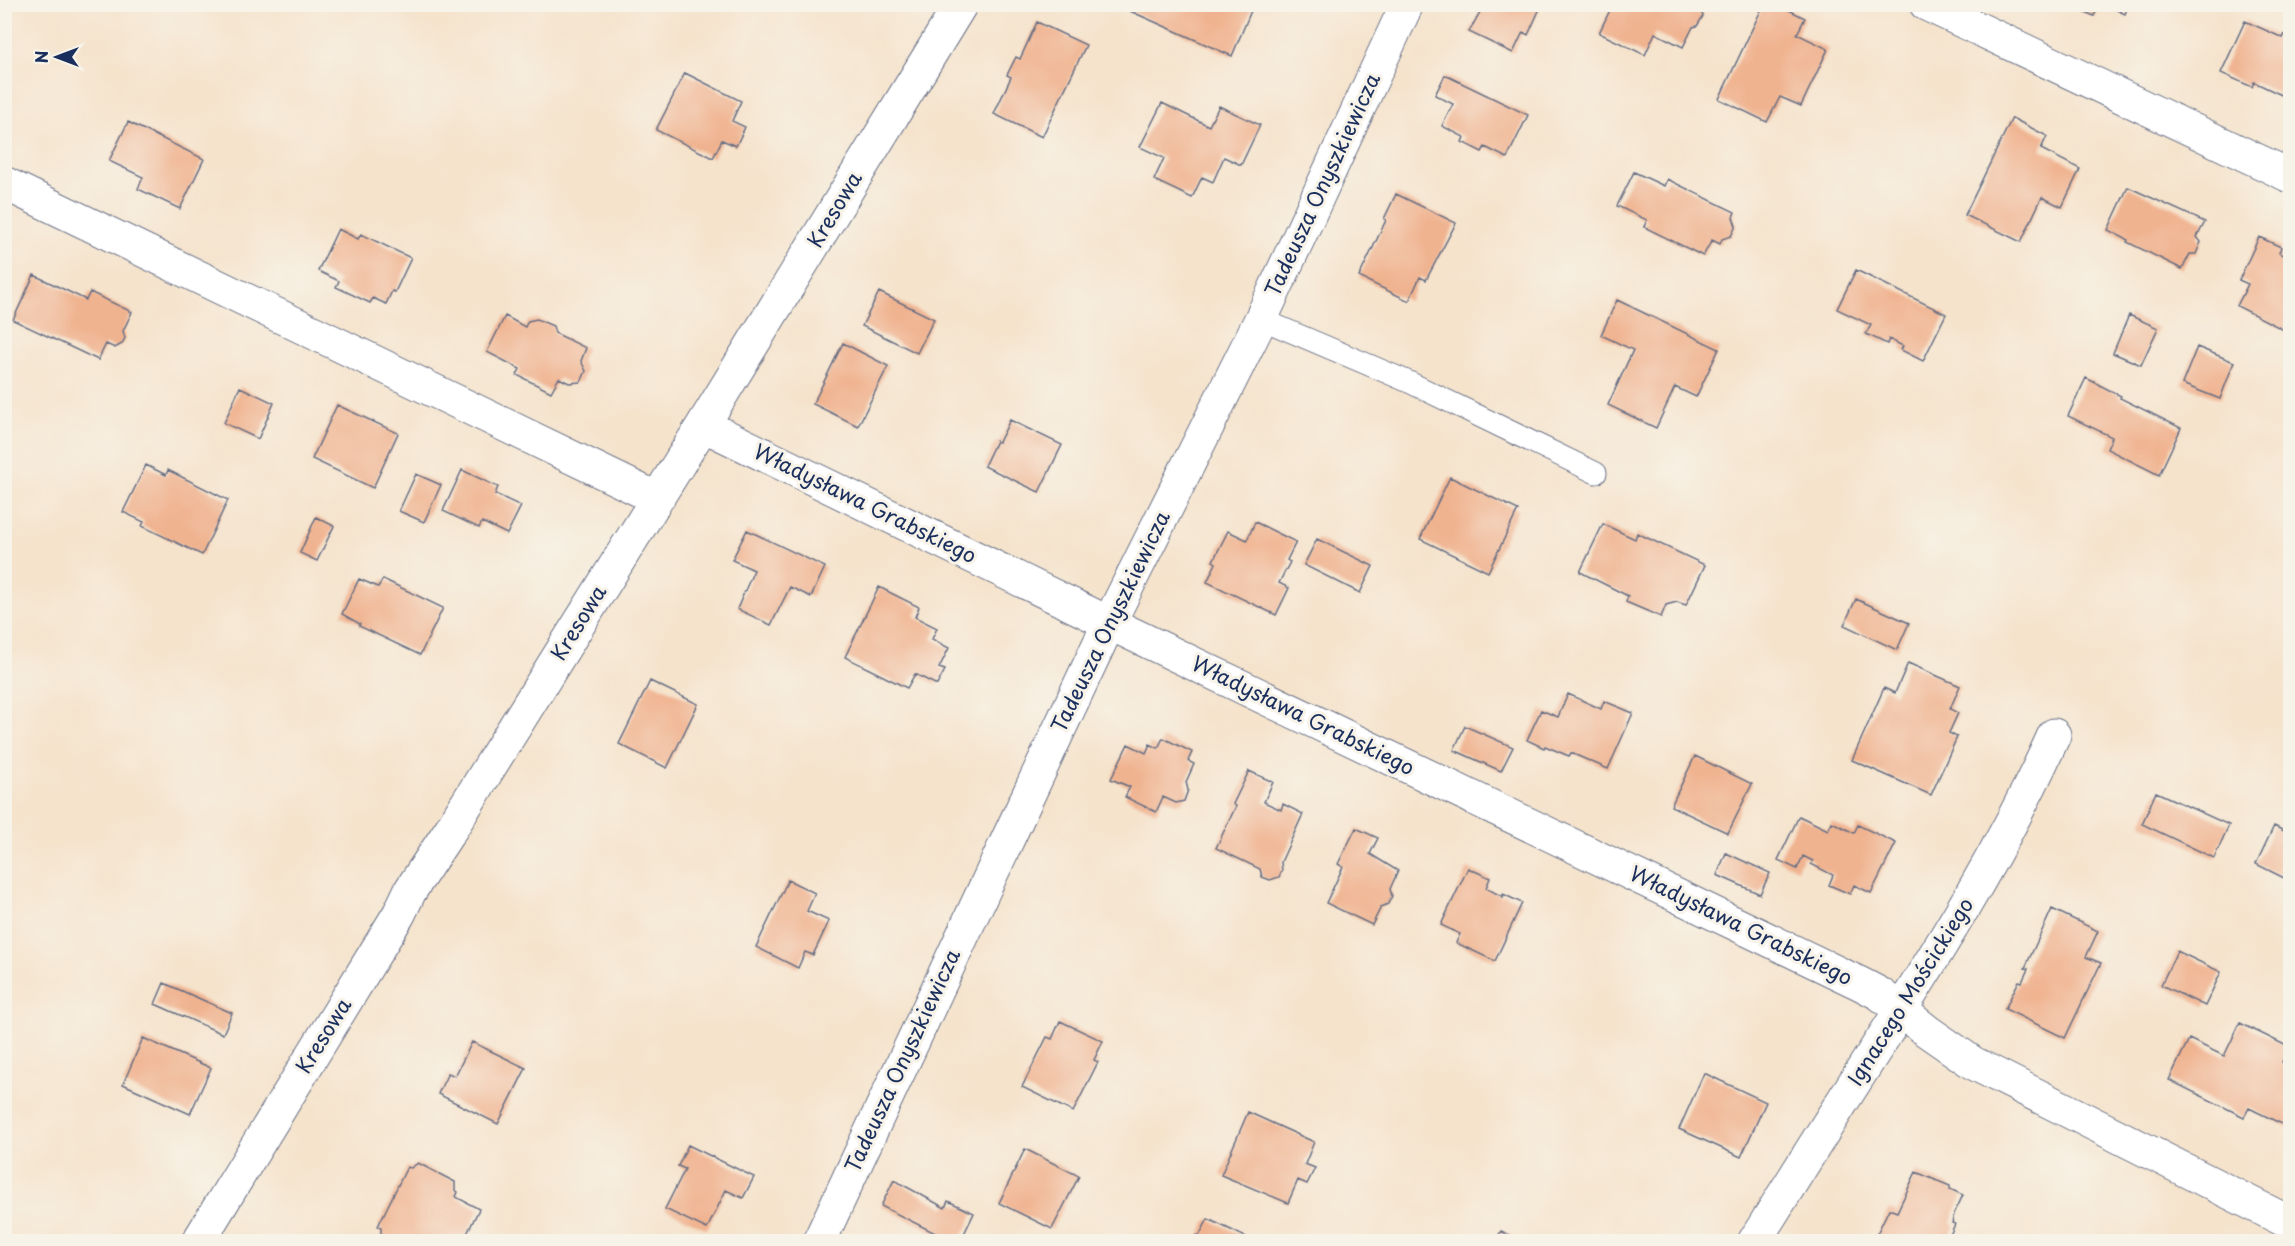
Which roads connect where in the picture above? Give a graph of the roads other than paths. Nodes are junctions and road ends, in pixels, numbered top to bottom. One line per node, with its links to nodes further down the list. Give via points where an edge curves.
1 (961, 4): 7 (street, Kresowa)
2 (1407, 4): 6 (street, Tadeusza Onyszkiewicza)
3 (1926, 4): 4 (street)
4 (2290, 176)
5 (4, 183): 9 (street)
6 (1261, 319): 8 (lane, via 1409,382); 10 (street, Tadeusza Onyszkiewicza)
7 (703, 425): 9 (street, Kresowa); 10 (street, Władysława Grabskiego)
8 (1596, 473)
9 (656, 498): 14 (street, Kresowa, via 433,853)
10 (1109, 623): 12 (street, Władysława Grabskiego, via 1862,984); 15 (street, Tadeusza Onyszkiewicza)
11 (2054, 735): 12 (street, Ignacego Mościckiego, via 2007,833)
12 (1901, 1010): 13 (street, Władysława Grabskiego, via 1973,1063); 16 (street, Ignacego Mościckiego)
13 (2290, 1223)
14 (198, 1242)
15 (819, 1242)
16 (1754, 1242)

